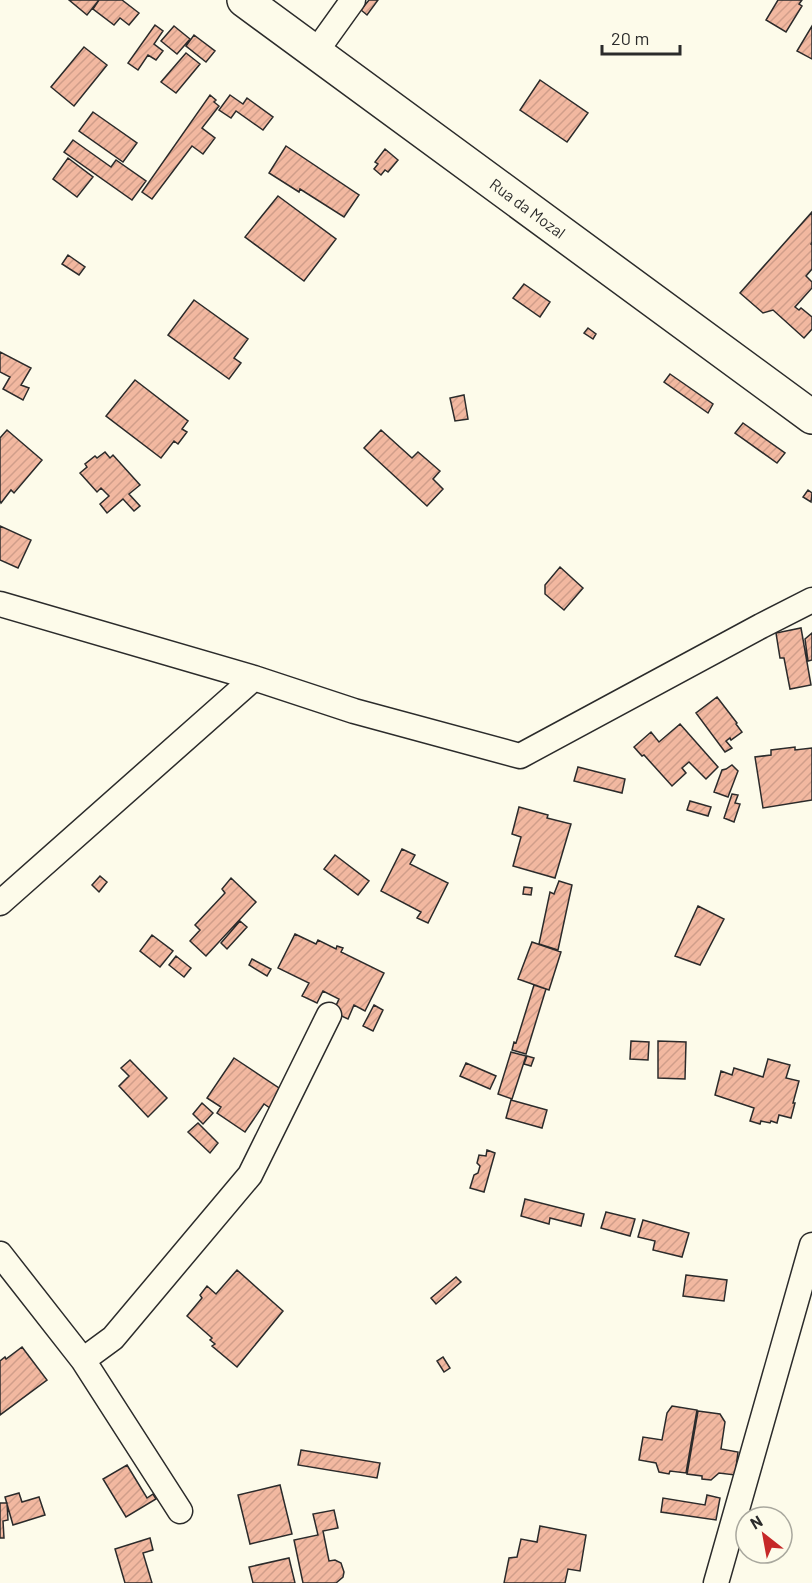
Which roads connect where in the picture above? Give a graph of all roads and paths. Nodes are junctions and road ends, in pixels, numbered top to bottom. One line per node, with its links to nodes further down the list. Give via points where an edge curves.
1 (244, 0): 3 (main road, Rua da Mozal)
2 (353, 0): 3 (street)
3 (315, 53): 4 (main road, Rua da Mozal)
4 (812, 417)
5 (812, 600): 7 (street, via 520,756 354,711)
6 (0, 604): 7 (street)
7 (254, 678): 8 (street)
8 (0, 903)
9 (329, 1015): 12 (street, via 250,1175 113,1338)
10 (812, 1245): 14 (street)
11 (0, 1254): 12 (street)
12 (83, 1360): 13 (street)
13 (180, 1511)
14 (717, 1583)

